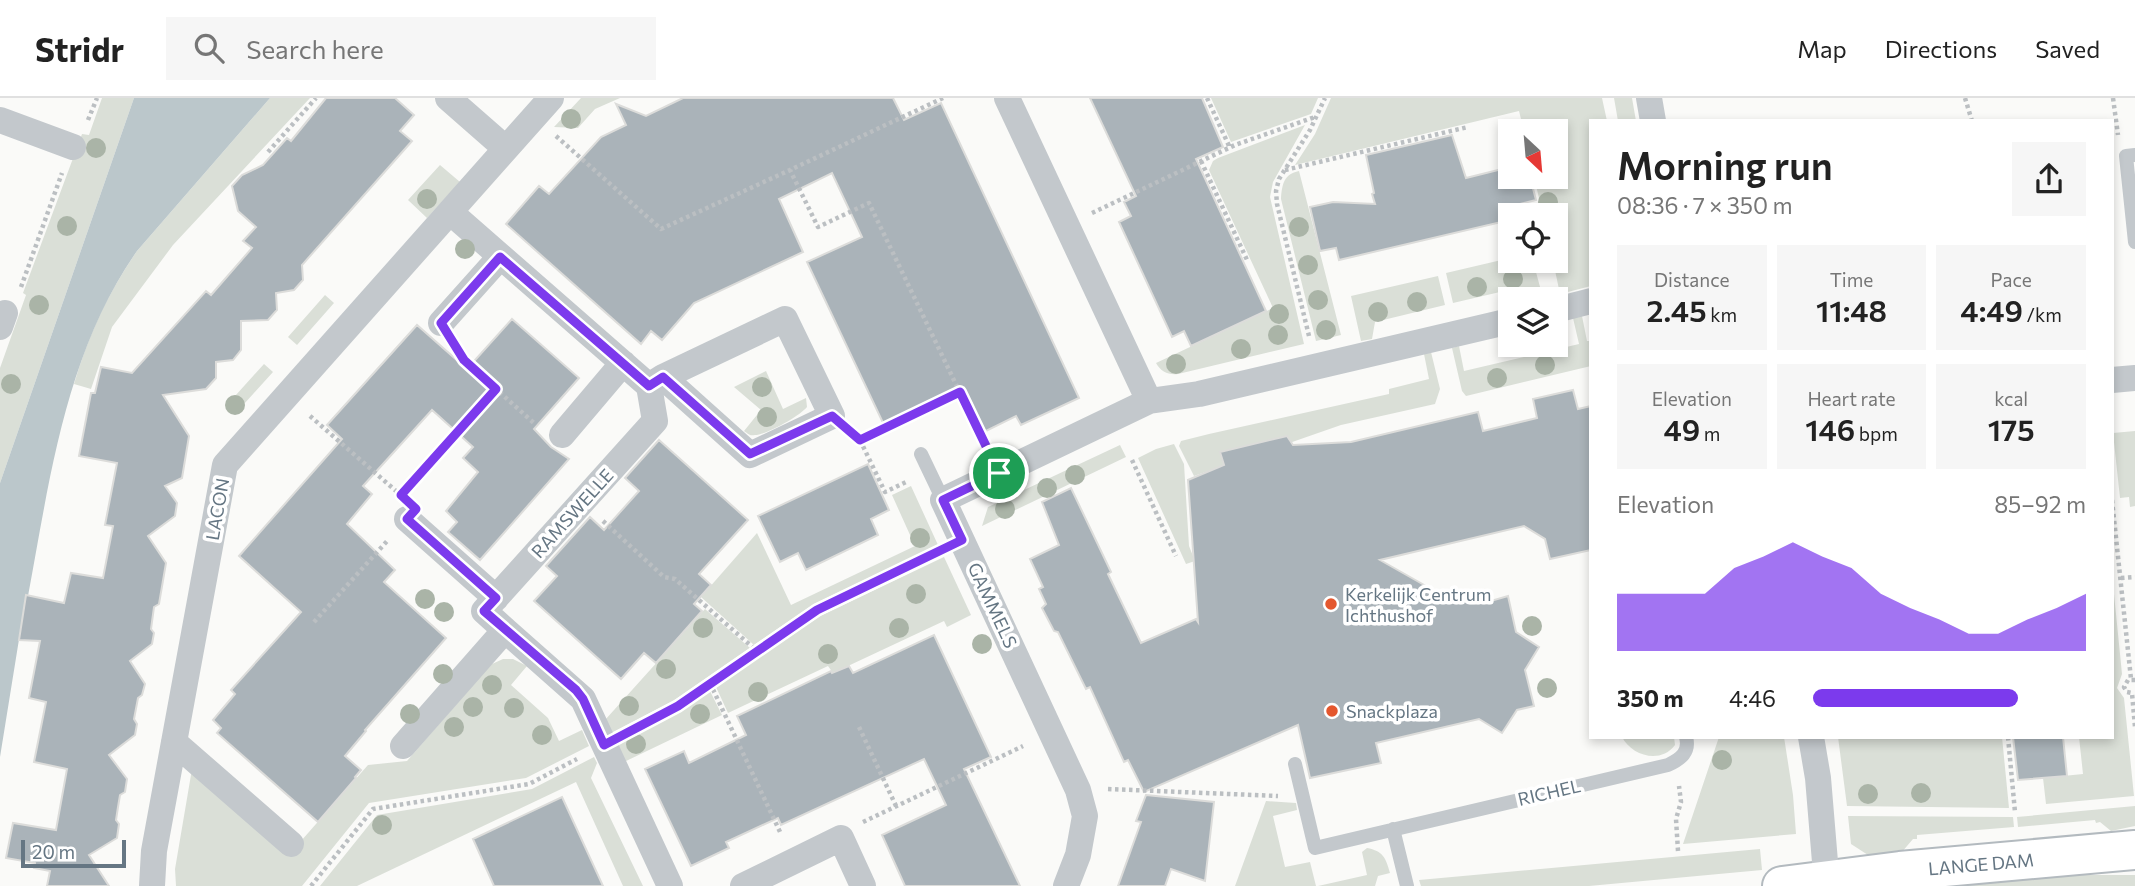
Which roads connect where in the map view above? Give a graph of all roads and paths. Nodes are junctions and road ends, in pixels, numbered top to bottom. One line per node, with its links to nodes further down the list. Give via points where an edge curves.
1 (97, 98): 18 (path)
2 (316, 98): 21 (path)
3 (448, 98): 19 (street)
4 (943, 98): 24 (path)
5 (1007, 98): 27 (street)
6 (1207, 98): 20 (path)
7 (1325, 98): 13 (path)
8 (1648, 98): 14 (street)
9 (1965, 98): 10 (path); 15 (path)
10 (1971, 98)
11 (2113, 98): 22 (path, via 2118,134)
12 (542, 107): 19 (street); 24 (path, via 662,229)
13 (1316, 117): 20 (path); 25 (path)
14 (1653, 119)
15 (1971, 119)
16 (0, 120): 18 (street)
17 (1468, 127): 25 (path)
18 (73, 147): 33 (path)
19 (505, 148): 26 (street, LACON)
20 (1230, 148): 23 (path)
21 (268, 152)
22 (2131, 155): 28 (lane)
23 (1201, 161): 27 (path); 30 (path)
24 (790, 170): 42 (path, via 818,227 869,203)
25 (1284, 171): 37 (path, via 1276,197)
26 (450, 212): 29 (street); 43 (street, LACON)
27 (1067, 225): 44 (street)
28 (2135, 242)
29 (500, 257): 34 (street); 36 (street)
30 (1248, 262)
31 (1589, 302): 32 (street)
32 (1568, 307)
33 (3, 320)
34 (441, 323): 41 (path, via 464,360)
35 (1498, 324): 37 (street)
36 (623, 363): 40 (street); 46 (street)
37 (1316, 367): 44 (street)
38 (2135, 378): 39 (street)
39 (2114, 380)
40 (656, 381): 45 (street, via 750,454); 45 (street, via 785,319); 53 (street, RAMSWELLE, via 655,421)
41 (496, 389): 43 (path, via 401,495); 46 (path, via 544,432)
42 (960, 392): 47 (path); 50 (path)
43 (287, 395): 73 (street, LACON, via 225,465)
44 (1149, 401): 50 (street)
45 (832, 416): 47 (path)
46 (562, 435)
47 (860, 440): 51 (path, via 886,492)
48 (921, 454): 52 (lane)
49 (1132, 460): 57 (path)
50 (999, 473): 52 (street)
51 (913, 479)
52 (943, 500): 56 (street, GAMMELS)
53 (582, 502): 60 (street, RAMSWELLE); 63 (path, via 664,577 676,579)
54 (407, 519): 60 (street); 61 (path)
55 (2114, 537): 59 (path)
56 (962, 540): 63 (path, via 817,610); 69 (street, GAMMELS)
57 (1176, 556)
58 (2135, 577): 59 (path)
59 (2120, 578): 64 (path)
60 (496, 598): 62 (street, via 484,611)
61 (314, 622)
62 (505, 629): 74 (street, via 576,690); 75 (street)
63 (757, 651): 65 (path)
64 (2133, 680): 66 (path, via 2126,681 2124,687)
65 (710, 683): 74 (path, via 678,706); 87 (path)
66 (2134, 693): 68 (path)
67 (859, 727): 80 (path)
68 (2135, 727)
69 (1052, 733): 78 (street, GAMMELS); 80 (path)
70 (1686, 739): 76 (lane, via 1684,755)
71 (1811, 739): 88 (street)
72 (2008, 739): 81 (path)
73 (174, 742): 84 (street); 89 (street, LACON, via 153,852)
74 (604, 745): 90 (path, via 529,783 373,809); 91 (street)
75 (403, 746)
76 (1676, 761): 82 (lane, RICHEL); 86 (path, via 1681,802 1676,819)
77 (1295, 764): 79 (lane, RICHEL)
78 (1078, 790): 79 (path); 94 (street, GAMMELS, via 1085,816)
79 (1303, 797): 82 (lane, RICHEL, via 1315,848)
80 (896, 806): 83 (path, via 847,829)
81 (2015, 812)
82 (1393, 829): 95 (lane)
83 (841, 838): 87 (street); 93 (street)
84 (291, 844)
85 (2135, 850): 88 (street, LANGE DAM, via 1900,871)
86 (1678, 851)
87 (794, 861): 92 (street)
88 (1827, 883): 96 (street)
89 (152, 886)
90 (311, 886)
91 (670, 886)
92 (743, 886)
93 (863, 886)
94 (1066, 886)
95 (1407, 886)
96 (1782, 886)

